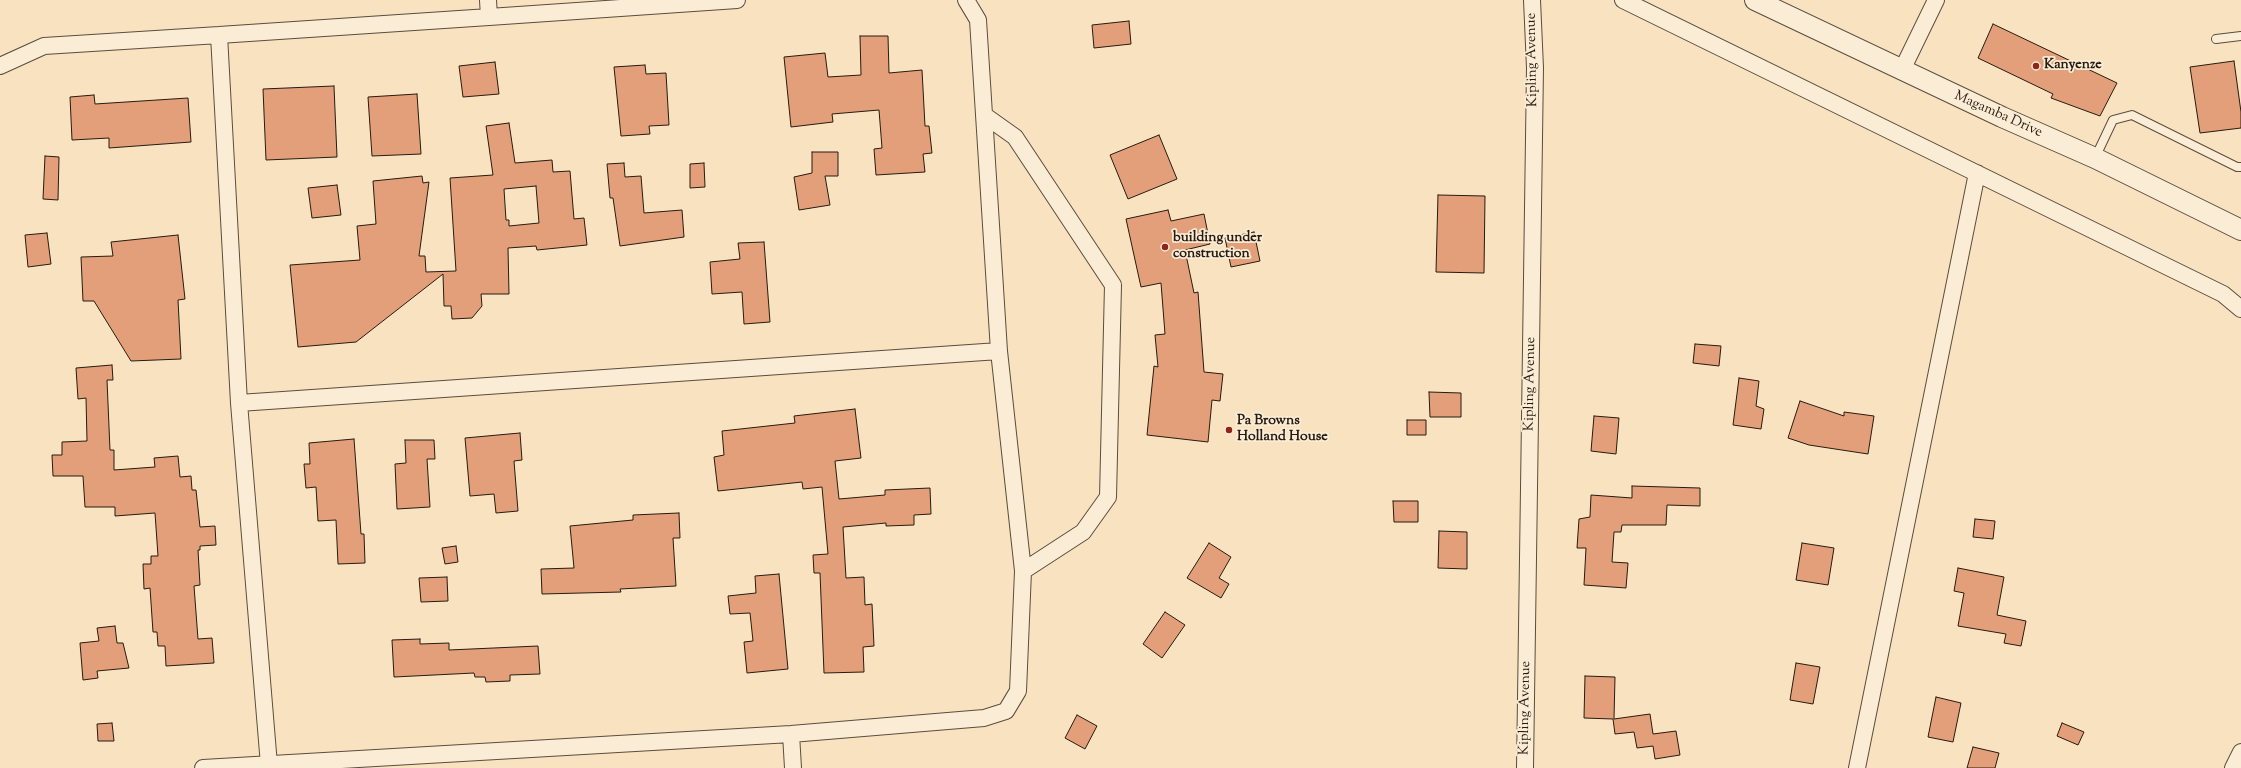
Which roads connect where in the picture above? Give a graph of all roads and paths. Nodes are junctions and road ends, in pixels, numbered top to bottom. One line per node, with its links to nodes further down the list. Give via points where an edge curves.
1 (488, 0): 8 (street)
2 (736, 0): 8 (street)
3 (966, 0): 14 (street, via 978,20)
4 (1532, 0): 28 (street, Kipling Avenue, via 1535,68)
5 (1623, 0): 17 (street)
6 (1936, 0): 13 (street)
7 (1761, 1): 13 (street, Magamba Drive)
8 (489, 18): 9 (street)
9 (219, 35): 12 (street, via 44,46); 21 (street)
10 (2241, 36): 11 (lane)
11 (2216, 39)
12 (0, 66)
13 (1902, 70): 15 (street, Magamba Drive)
14 (984, 116): 20 (street); 22 (street, via 1015,137 1113,286 1108,497 1083,532)
15 (2095, 158): 16 (lane, via 2112,120 2132,115); 18 (street, Magamba Drive)
16 (2241, 167)
17 (1977, 174): 19 (street, via 2223,294); 29 (street)
18 (2241, 230)
19 (2241, 309)
20 (999, 351): 21 (street); 22 (street)
21 (239, 403): 25 (street)
22 (1023, 571): 23 (street, via 1018,691 1006,711 984,718)
23 (791, 734): 25 (street); 27 (street)
24 (2241, 752): 30 (street)
25 (269, 765): 26 (street)
26 (203, 768)
27 (793, 768)
28 (1525, 768)
29 (1857, 768)
30 (2233, 768)

